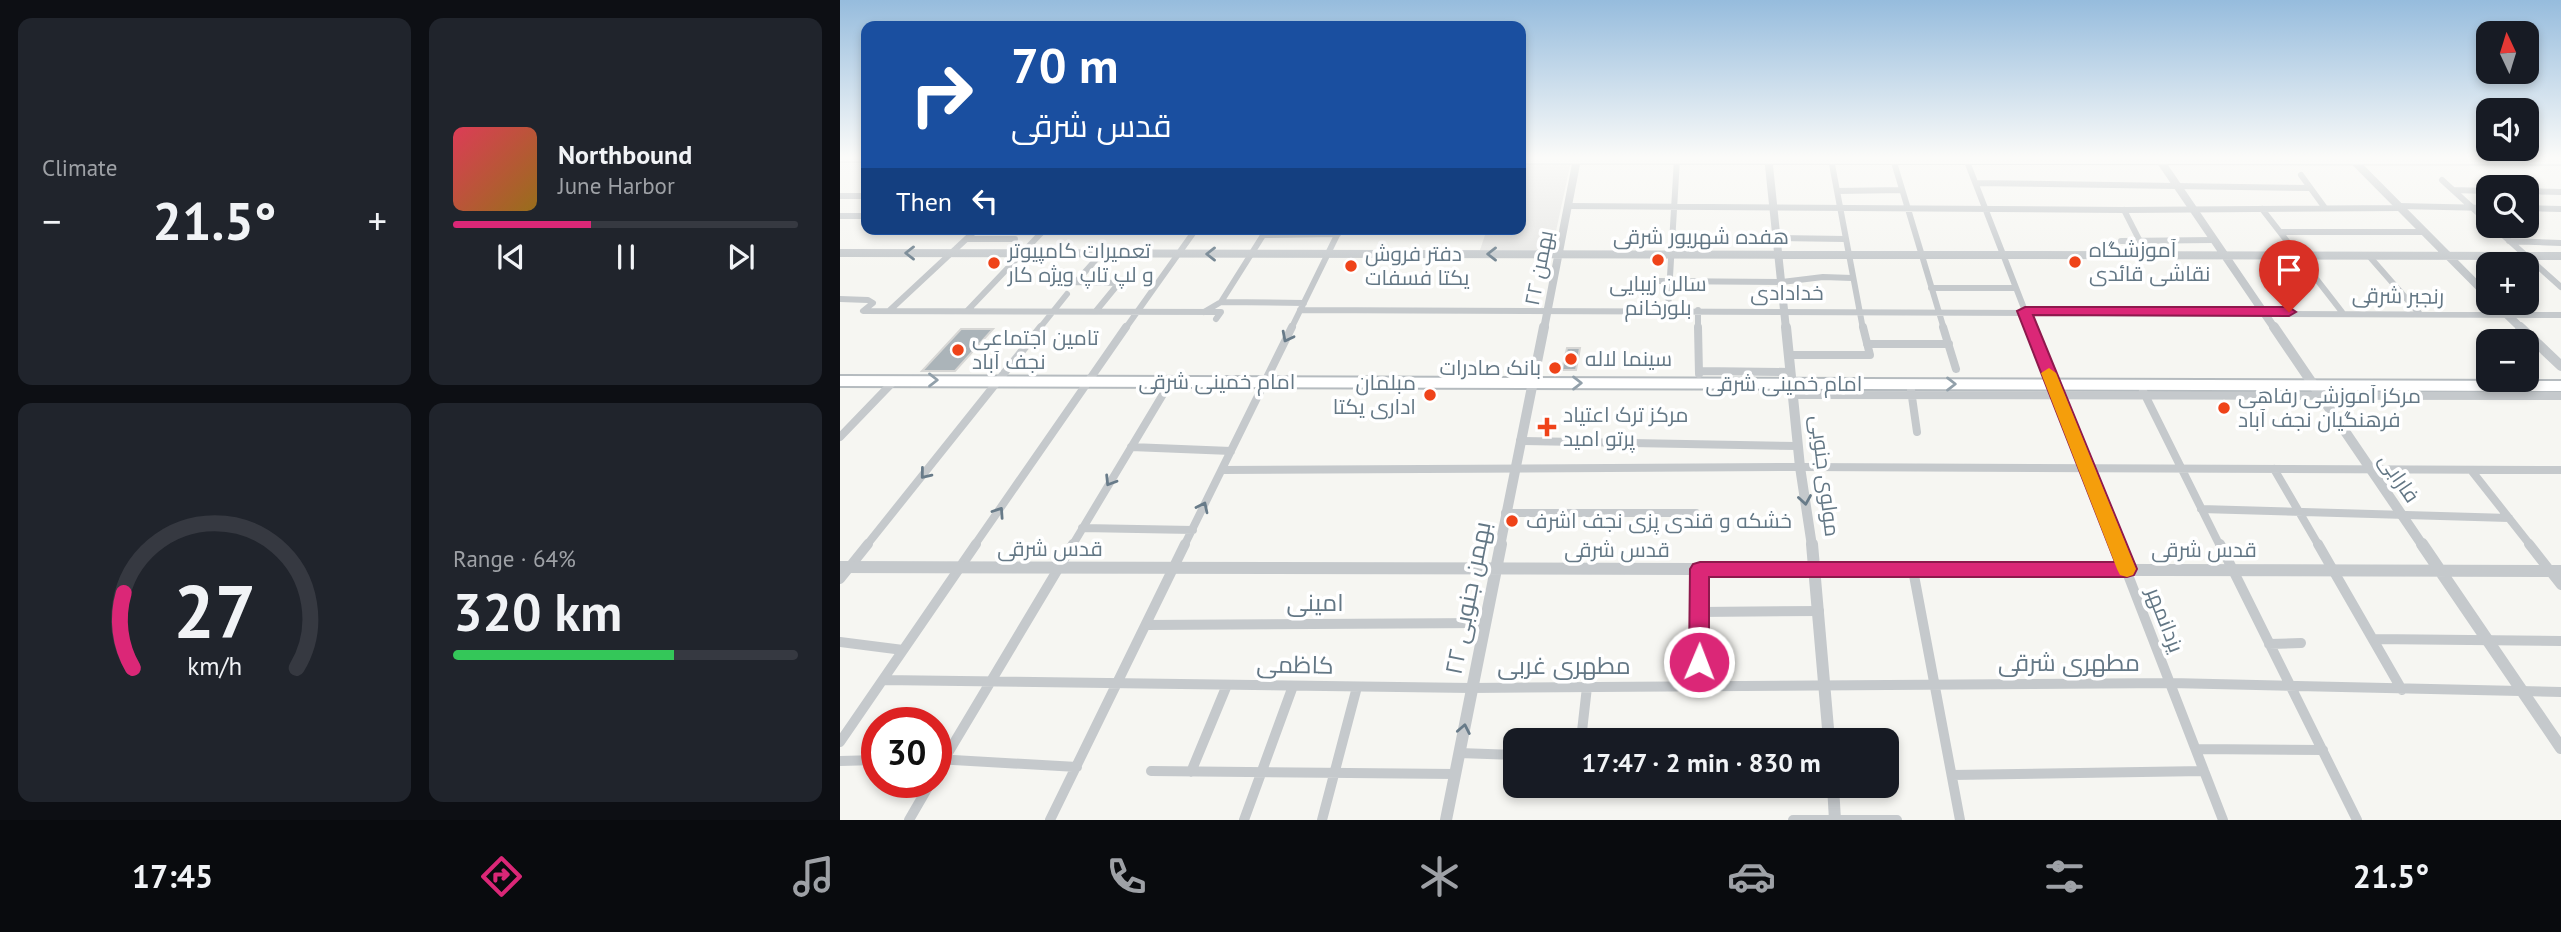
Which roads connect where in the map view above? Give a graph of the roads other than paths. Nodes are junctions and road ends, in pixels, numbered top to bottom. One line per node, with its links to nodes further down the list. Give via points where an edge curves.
1 (1571, 194): 13 (street, ۲۲ بهمن)
2 (1675, 194): 14 (street)
3 (1772, 194): 15 (street, مولوی جنوبی)
4 (1838, 194): 17 (street)
5 (1903, 194): 18 (street)
6 (1981, 194): 22 (street, یزدانمهر)
7 (2182, 194): 26 (street, فارابی)
8 (2315, 194): 19 (street)
9 (2387, 194): 16 (street)
10 (2459, 194): 20 (street)
11 (840, 196): 12 (street)
12 (861, 196)
13 (1569, 206): 14 (street); 55 (street, ۲۲ بهمن)
14 (1674, 206): 15 (street); 56 (street)
15 (1774, 207): 17 (street); 37 (street, مولوی جنوبی)
16 (2400, 207): 19 (street); 20 (street); 31 (street)
17 (1840, 208): 18 (street); 41 (street)
18 (1907, 208): 22 (street); 59 (street)
19 (2325, 208): 23 (street)
20 (2473, 208): 27 (street)
21 (2539, 208): 24 (street)
22 (1987, 209): 25 (street); 66 (street, یزدانمهر)
23 (2262, 209): 26 (street); 30 (street)
24 (2561, 209)
25 (2124, 210): 26 (street); 42 (street)
26 (2193, 210): 43 (street, فارابی)
27 (2476, 211)
28 (840, 216): 29 (street)
29 (861, 216)
30 (2281, 232): 31 (street); 60 (street)
31 (2425, 232): 62 (street)
32 (971, 235): 39 (street)
33 (1039, 235): 50 (street)
34 (1191, 235): 52 (street)
35 (1264, 235): 53 (street)
36 (1338, 235): 54 (street)
37 (1777, 238): 41 (street); 57 (street, مولوی جنوبی)
38 (2506, 238): 45 (street)
39 (967, 239): 40 (street); 49 (street)
40 (1015, 239)
41 (1845, 239): 58 (street)
42 (2140, 240): 43 (street); 44 (street); 67 (street)
43 (2213, 240): 68 (street, فارابی)
44 (2121, 241)
45 (2509, 241): 46 (street); 47 (street)
46 (2561, 243)
47 (2521, 252)
48 (840, 253): 49 (street, هفده شهریور شرقی, one-way to 48)
49 (953, 253): 50 (street, هفده شهریور شرقی); 88 (street)
50 (1022, 253): 51 (street, هفده شهریور شرقی); 89 (street)
51 (1101, 254): 52 (street, هفده شهریور شرقی); 90 (street, via 1076,282 1119,283)
52 (1177, 254): 53 (street, هفده شهریور شرقی, one-way to 52); 96 (street)
53 (1253, 254): 54 (street, هفده شهریور شرقی); 80 (street)
54 (1328, 254): 55 (street, هفده شهریور شرقی, one-way to 54); 81 (street)
55 (1561, 254): 56 (street, هفده شهریور شرقی); 83 (street, ۲۲ بهمن)
56 (1673, 255): 57 (street, هفده شهریور شرقی); 72 (street)
57 (1779, 255): 58 (street, هفده شهریور شرقی); 73 (street, مولوی جنوبی)
58 (1847, 255): 59 (street, هفده شهریور شرقی); 70 (street)
59 (1921, 256): 66 (street, هفده شهریور شرقی); 75 (street)
60 (2300, 256): 61 (street, هفده شهریور شرقی); 68 (street, هفده شهریور شرقی); 95 (street)
61 (2369, 256): 62 (street, هفده شهریور شرقی); 97 (street)
62 (2449, 256): 63 (street, هفده شهریور شرقی); 74 (street)
63 (2476, 256)
64 (2539, 256): 65 (street, هفده شهریور شرقی)
65 (2561, 256)
66 (2004, 257): 67 (street, هفده شهریور شرقی); 76 (street, یزدانمهر)
67 (2148, 257): 68 (street, هفده شهریور شرقی)
68 (2225, 257): 94 (street, فارابی)
69 (2539, 268): 77 (street)
70 (1852, 278): 73 (street); 87 (street)
71 (1655, 281): 72 (street)
72 (1671, 281): 73 (street); 84 (street)
73 (1782, 282): 86 (street, مولوی جنوبی)
74 (2476, 284)
75 (1931, 288): 76 (street); 91 (street)
76 (2016, 288): 92 (street, یزدانمهر)
77 (2561, 288)
78 (1067, 294): 82 (street)
79 (840, 299): 88 (street, via 873,303 863,311)
80 (1221, 302): 81 (street, خدادادی); 93 (street)
81 (1302, 307): 83 (street, خدادادی); 114 (street, one-way to 114)
82 (1053, 310): 89 (street); 90 (street); 111 (street)
83 (1549, 310): 84 (street, خدادادی); 115 (street, ۲۲ بهمن)
84 (1668, 310): 85 (street, خدادادی)
85 (1698, 310): 86 (street, خدادادی); 108 (street)
86 (1785, 310): 87 (street, خدادادی); 105 (street, مولوی جنوبی)
87 (1858, 310): 91 (street, خدادادی); 103 (street)
88 (889, 311): 89 (street)
89 (967, 311)
90 (1096, 311): 96 (street)
91 (1938, 311): 92 (street, خدادادی); 104 (street)
92 (2025, 311): 94 (street, رنجبر شرقی); 120 (street, یزدانمهر)
93 (1205, 312): 96 (street); 102 (street, via 1221,312)
94 (2262, 312): 95 (street, رنجبر شرقی); 122 (street, فارابی)
95 (2342, 312): 97 (street, رنجبر شرقی)
96 (1137, 313): 113 (street)
97 (2419, 313): 98 (street, رنجبر شرقی)
98 (2476, 314)
99 (2539, 314): 100 (street, رنجبر شرقی)
100 (2561, 314)
101 (2508, 315): 106 (street)
102 (1216, 319)
103 (1867, 344): 104 (street); 105 (street, via 1870,355)
104 (1949, 344): 107 (street)
105 (1790, 355): 117 (street, مولوی جنوبی)
106 (2561, 366)
107 (1956, 369)
108 (1699, 371): 116 (street); 117 (street)
109 (840, 381): 110 (main road, امام خمینی شرقی)
110 (894, 381): 111 (main road, امام خمینی شرقی, one-way to 111); 125 (street)
111 (995, 381): 113 (main road, امام خمینی شرقی); 147 (street, one-way to 147)
112 (1171, 381): 113 (main road, امام خمینی شرقی); 114 (main road, امام خمینی شرقی); 128 (street)
113 (1087, 382): 148 (street, one-way to 113)
114 (1264, 382): 115 (main road, امام خمینی شرقی); 129 (street)
115 (1532, 383): 116 (main road, امام خمینی شرقی, one-way to 116); 126 (street, ۲۲ بهمن جنوبی)
116 (1700, 383): 117 (main road, امام خمینی شرقی)
117 (1793, 384): 119 (main road, امام خمینی شرقی); 127 (street, مولوی جنوبی)
118 (2561, 386): 122 (main road, امام خمینی شرقی)
119 (1911, 389): 120 (main road, امام خمینی شرقی); 124 (street)
120 (2055, 389): 121 (main road, امام خمینی شرقی); 132 (street, یزدانمهر)
121 (2142, 389): 122 (main road, امام خمینی شرقی); 133 (street)
122 (2315, 390): 123 (street); 135 (street, فارابی)
123 (2561, 396)
124 (1917, 432)
125 (840, 438)
126 (1520, 441): 127 (street); 130 (street, ۲۲ بهمن جنوبی)
127 (1798, 446): 131 (street, مولوی جنوبی)
128 (1131, 447): 129 (street); 145 (street, one-way to 145)
129 (1231, 451): 136 (street)
130 (1515, 467): 131 (street); 136 (street); 141 (street, ۲۲ بهمن جنوبی)
131 (1800, 467): 132 (street); 153 (street, مولوی جنوبی, one-way to 153)
132 (2087, 468): 133 (street); 155 (street, یزدانمهر)
133 (2180, 469): 134 (street); 139 (street)
134 (2274, 469): 135 (street); 140 (street)
135 (2370, 469): 137 (street); 143 (street, فارابی)
136 (1222, 470): 146 (street, one-way to 136)
137 (2471, 470): 138 (street); 144 (street)
138 (2560, 471)
139 (2201, 509): 140 (street); 156 (street)
140 (2300, 512): 143 (street); 157 (street)
141 (1505, 513): 142 (street); 151 (street, ۲۲ بهمن جنوبی)
142 (1696, 513)
143 (2401, 515): 144 (street); 158 (street, فارابی)
144 (2509, 518): 159 (street)
145 (1082, 528): 146 (street); 149 (street)
146 (1193, 530): 150 (street)
147 (845, 567): 148 (street, قدس شرقی); 160 (street)
148 (960, 568): 149 (street, قدس شرقی); 172 (street)
149 (1057, 569): 150 (street, قدس شرقی); 174 (street)
150 (1174, 569): 151 (street, قدس شرقی); 165 (street)
151 (1494, 569): 152 (street, قدس شرقی); 164 (street, ۲۲ بهمن جنوبی)
152 (1700, 569): 153 (street, قدس شرقی); 163 (street)
153 (1816, 569): 154 (street, قدس شرقی); 162 (street, مولوی جنوبی)
154 (1913, 569): 155 (street, قدس شرقی); 179 (street)
155 (2127, 569): 156 (street, قدس شرقی); 175 (street, یزدانمهر)
156 (2231, 569): 157 (street, قدس شرقی); 171 (street)
157 (2332, 569): 158 (street, قدس شرقی); 166 (street)
158 (2437, 569): 159 (street, قدس شرقی); 167 (street, فارابی)
159 (2556, 571): 161 (street)
160 (840, 579)
161 (2561, 585)
162 (1819, 611): 163 (street); 178 (street, مولوی جنوبی)
163 (1699, 612): 181 (street)
164 (1484, 623): 165 (street, امینی); 185 (street, ۲۲ بهمن جنوبی)
165 (1146, 625): 176 (street)
166 (2372, 639): 167 (street); 186 (street)
167 (2487, 641): 168 (street); 188 (street, فارابی)
168 (2561, 641)
169 (840, 642): 172 (street)
170 (2301, 643): 171 (street)
171 (2269, 644): 184 (street)
172 (903, 650): 173 (street)
173 (883, 680): 174 (street, کاظمی); 191 (street)
174 (991, 681): 176 (street, کاظمی); 192 (street)
175 (2171, 683): 179 (street, مطهری شرقی); 184 (street, مطهری شرقی); 194 (street, یزدانمهر)
176 (1118, 684): 177 (street, کاظمی); 201 (street)
177 (1227, 685): 180 (street, کاظمی); 204 (street)
178 (1825, 685): 179 (street, مطهری شرقی); 181 (street, مطهری غربی); 190 (street, مولوی جنوبی)
179 (1936, 685): 208 (street)
180 (1293, 686): 182 (street, کاظمی); 205 (street)
181 (1699, 686): 183 (street, مطهری غربی)
182 (1357, 687): 185 (street, کاظمی); 206 (street)
183 (1587, 687): 185 (street, مطهری غربی); 189 (street)
184 (2291, 687): 186 (street, مطهری شرقی); 195 (street)
185 (1471, 688): 196 (street, ۲۲ بهمن جنوبی, one-way to 185)
186 (2402, 690): 188 (street, مطهری شرقی)
187 (2561, 692): 188 (street, مطهری شرقی)
188 (2523, 693): 193 (street, فارابی)
189 (1582, 728)
190 (1828, 728)
191 (840, 742)
192 (952, 742)
193 (2561, 748)
194 (2196, 749): 195 (street); 203 (street, یزدانمهر)
195 (2323, 750): 221 (street)
196 (1459, 753): 197 (street); 207 (street, ۲۲ بهمن جنوبی)
197 (1503, 755)
198 (861, 760): 200 (street)
199 (952, 760): 201 (street)
200 (840, 761)
201 (1077, 767): 212 (street)
202 (1151, 771): 204 (street)
203 (2204, 771): 208 (street); 220 (street, یزدانمهر)
204 (1191, 772): 205 (street)
205 (1259, 773): 206 (street); 213 (street)
206 (1334, 773): 207 (street); 214 (street)
207 (1455, 774): 215 (street, ۲۲ بهمن جنوبی)
208 (1952, 775): 219 (street)
209 (922, 798): 211 (street)
210 (1834, 798): 217 (street)
211 (909, 820)
212 (1050, 820)
213 (1244, 820)
214 (1322, 820)
215 (1446, 820)
216 (1793, 820): 217 (street)
217 (1835, 820): 218 (street)
218 (1897, 820)
219 (1960, 820)
220 (2223, 820)
221 (2357, 820)

